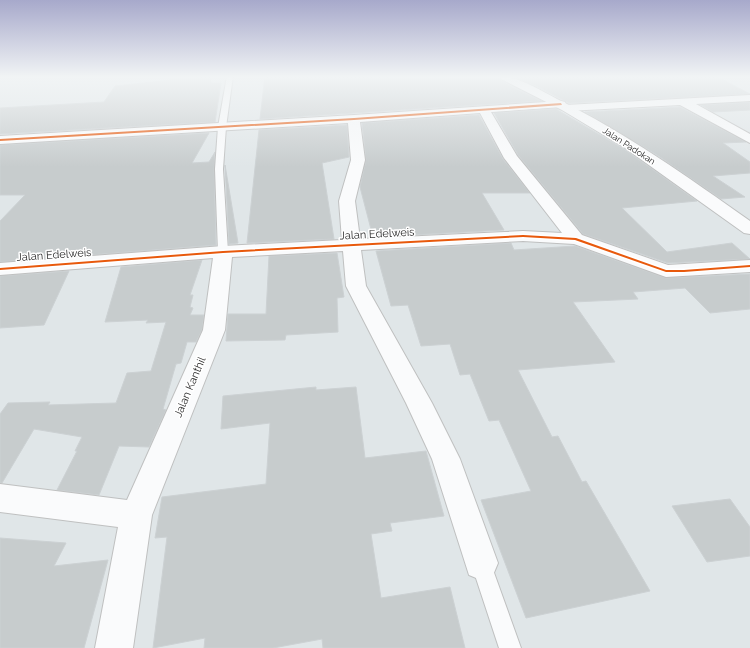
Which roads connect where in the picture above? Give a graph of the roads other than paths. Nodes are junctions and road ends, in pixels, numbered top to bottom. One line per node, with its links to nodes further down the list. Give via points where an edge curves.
1 (225, 106): 9 (lane)
2 (559, 106): 6 (street)
3 (564, 106): 12 (street, Jalan Padokan, via 620,139)
4 (691, 106): 10 (street)
5 (734, 106): 7 (street)
6 (484, 110): 8 (street); 13 (street, via 511,158)
7 (742, 110)
8 (354, 120): 9 (street); 14 (street, via 358,160 347,202)
9 (222, 127): 11 (street); 15 (lane, via 219,169)
10 (750, 139)
11 (0, 140)
12 (749, 228)
13 (576, 239): 14 (street, Jalan Edelweis, via 523,236); 16 (street, Jalan Edelweis, via 666,271 684,272)
14 (351, 246): 15 (street, Jalan Edelweis); 20 (street, via 356,286 446,459)
15 (223, 252): 17 (street, Jalan Edelweis); 19 (street, Jalan Kanthil, via 214,330)
16 (750, 266)
17 (0, 269)
18 (0, 498): 19 (street)
19 (136, 515): 21 (street, Jalan Kanthil)
20 (481, 563): 22 (lane)
21 (114, 648)
22 (510, 648)

